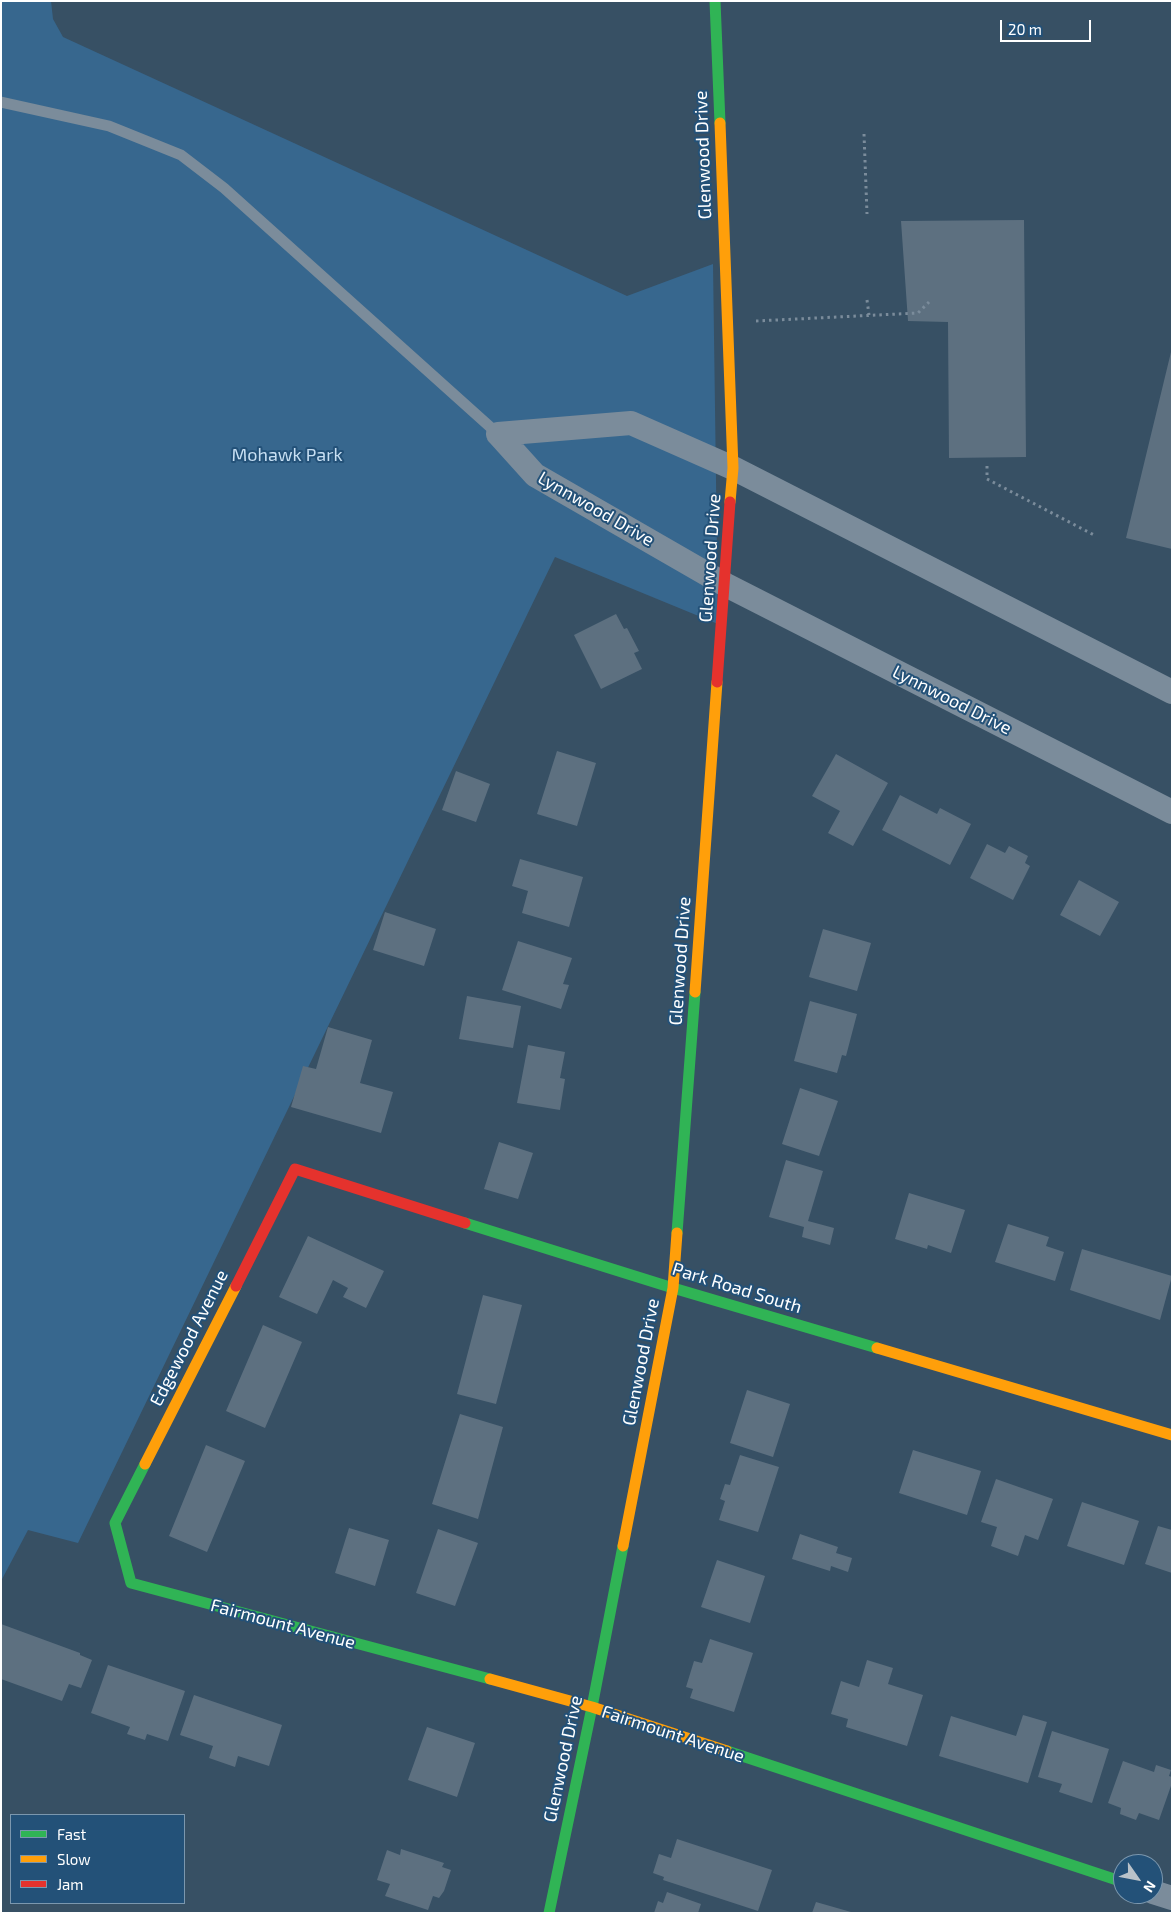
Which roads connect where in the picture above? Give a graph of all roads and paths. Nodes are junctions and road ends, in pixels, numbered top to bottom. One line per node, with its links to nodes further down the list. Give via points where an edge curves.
1 (715, 1): 8 (street, Glenwood Drive)
2 (1, 102): 9 (lane, via 110,126 181,155 224,188)
3 (864, 134): 4 (path)
4 (867, 214)
5 (867, 300): 7 (path)
6 (929, 302): 7 (path, via 918,313)
7 (869, 315): 8 (path)
8 (728, 322): 11 (street, Glenwood Drive)
9 (498, 434): 11 (street, via 631,423); 13 (street, Lynnwood Drive, via 535,475)
10 (988, 466): 12 (path, via 987,479)
11 (733, 468): 13 (street, Glenwood Drive); 14 (street)
12 (1094, 535)
13 (726, 585): 15 (street, Lynnwood Drive); 17 (street, Glenwood Drive)
14 (1172, 692)
15 (1172, 812)
16 (295, 1169): 17 (street, Park Road South); 19 (street, Edgewood Avenue)
17 (673, 1288): 18 (street, Park Road South); 20 (street, Glenwood Drive)
18 (1172, 1435)
19 (115, 1523): 20 (street, Fairmount Avenue, via 131,1583)
20 (592, 1707): 21 (street, Fairmount Avenue); 22 (street, Glenwood Drive)
21 (1113, 1879)
22 (549, 1913)

